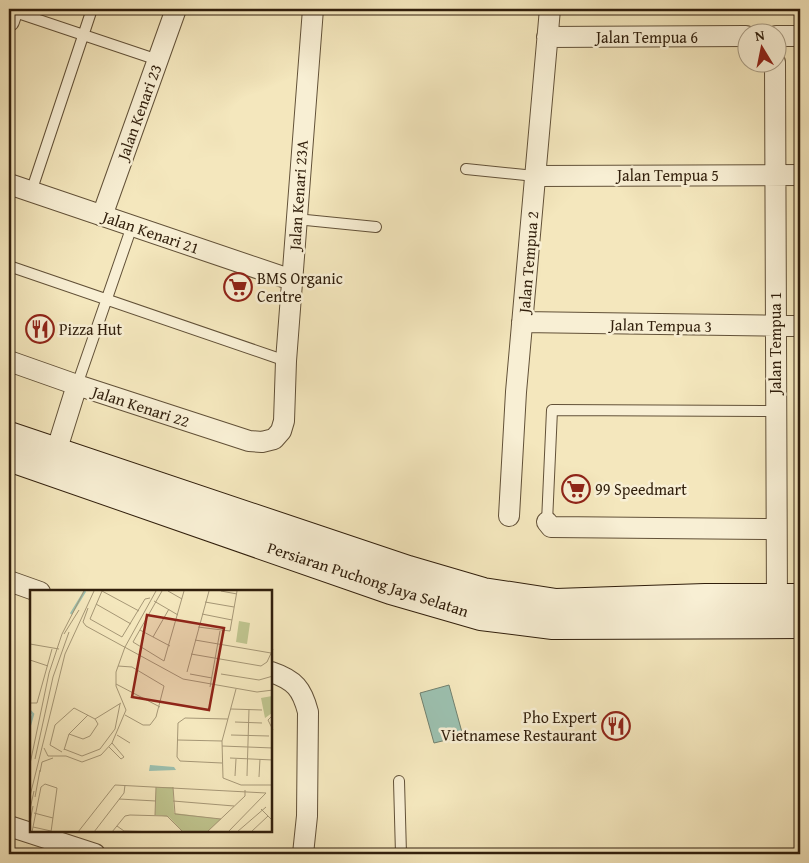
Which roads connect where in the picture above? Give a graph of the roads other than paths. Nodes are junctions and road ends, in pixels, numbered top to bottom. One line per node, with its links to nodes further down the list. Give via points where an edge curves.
1 (92, 9): 6 (lane)
2 (176, 9): 11 (street, Jalan Kenari 23)
3 (312, 9): 20 (street, Jalan Kenari 23A)
4 (550, 9): 10 (street, Jalan Tempua 2)
5 (12, 14): 6 (lane)
6 (83, 35): 11 (lane); 18 (lane)
7 (736, 36): 10 (street, Jalan Tempua 6)
8 (786, 36): 9 (street)
9 (800, 36)
10 (547, 37): 16 (street, Jalan Tempua 2)
11 (158, 60): 19 (street, Jalan Kenari 23)
12 (775, 72): 14 (street, Jalan Tempua 1)
13 (466, 169): 16 (lane)
14 (774, 175): 15 (street, Jalan Tempua 5); 16 (street, Jalan Tempua 5); 28 (street, Jalan Tempua 1)
15 (800, 175)
16 (535, 176): 26 (street, Jalan Tempua 2)
17 (9, 184): 18 (street, Jalan Kenari 21)
18 (31, 192): 19 (street, Jalan Kenari 21)
19 (102, 216): 21 (street, Jalan Kenari 21)
20 (296, 219): 22 (lane); 24 (street, Jalan Kenari 23A)
21 (132, 226): 24 (street, Jalan Kenari 21); 25 (lane)
22 (376, 228)
23 (9, 266): 25 (lane)
24 (292, 280): 30 (street, Jalan Kenari 23A)
25 (106, 300): 30 (lane); 31 (lane)
26 (522, 322): 28 (street, Jalan Tempua 3); 37 (street, Jalan Tempua 2)
27 (800, 326): 28 (street, Jalan Tempua 3)
28 (775, 327): 32 (street, Jalan Tempua 1)
29 (9, 361): 31 (street, Jalan Kenari 22)
30 (286, 361): 34 (street, Jalan Kenari 23A, via 284,421)
31 (77, 385): 34 (street, Jalan Kenari 22, via 250,441); 35 (street)
32 (775, 411): 38 (lane, via 552,410); 39 (street, Jalan Tempua 1)
33 (9, 436): 35 (main road, Persiaran Puchong Jaya Selatan)
34 (274, 439)
35 (56, 452): 42 (main road, Persiaran Puchong Jaya Selatan, via 483,592 556,603 705,598)
36 (9, 457): 42 (main road, Persiaran Puchong Jaya Selatan, via 391,590 481,616 553,625)
37 (509, 516)
38 (547, 522): 39 (street, via 551,527)
39 (776, 529): 42 (street, Jalan Tempua 1)
40 (9, 581): 41 (street)
41 (34, 590)
42 (788, 611)
43 (272, 672): 49 (street, via 296,685 304,696 308,712 307,816)
44 (400, 781): 50 (lane)
45 (9, 826): 47 (street)
46 (30, 833): 48 (street)
47 (30, 833)
48 (95, 854)
49 (303, 854)
50 (401, 854)

